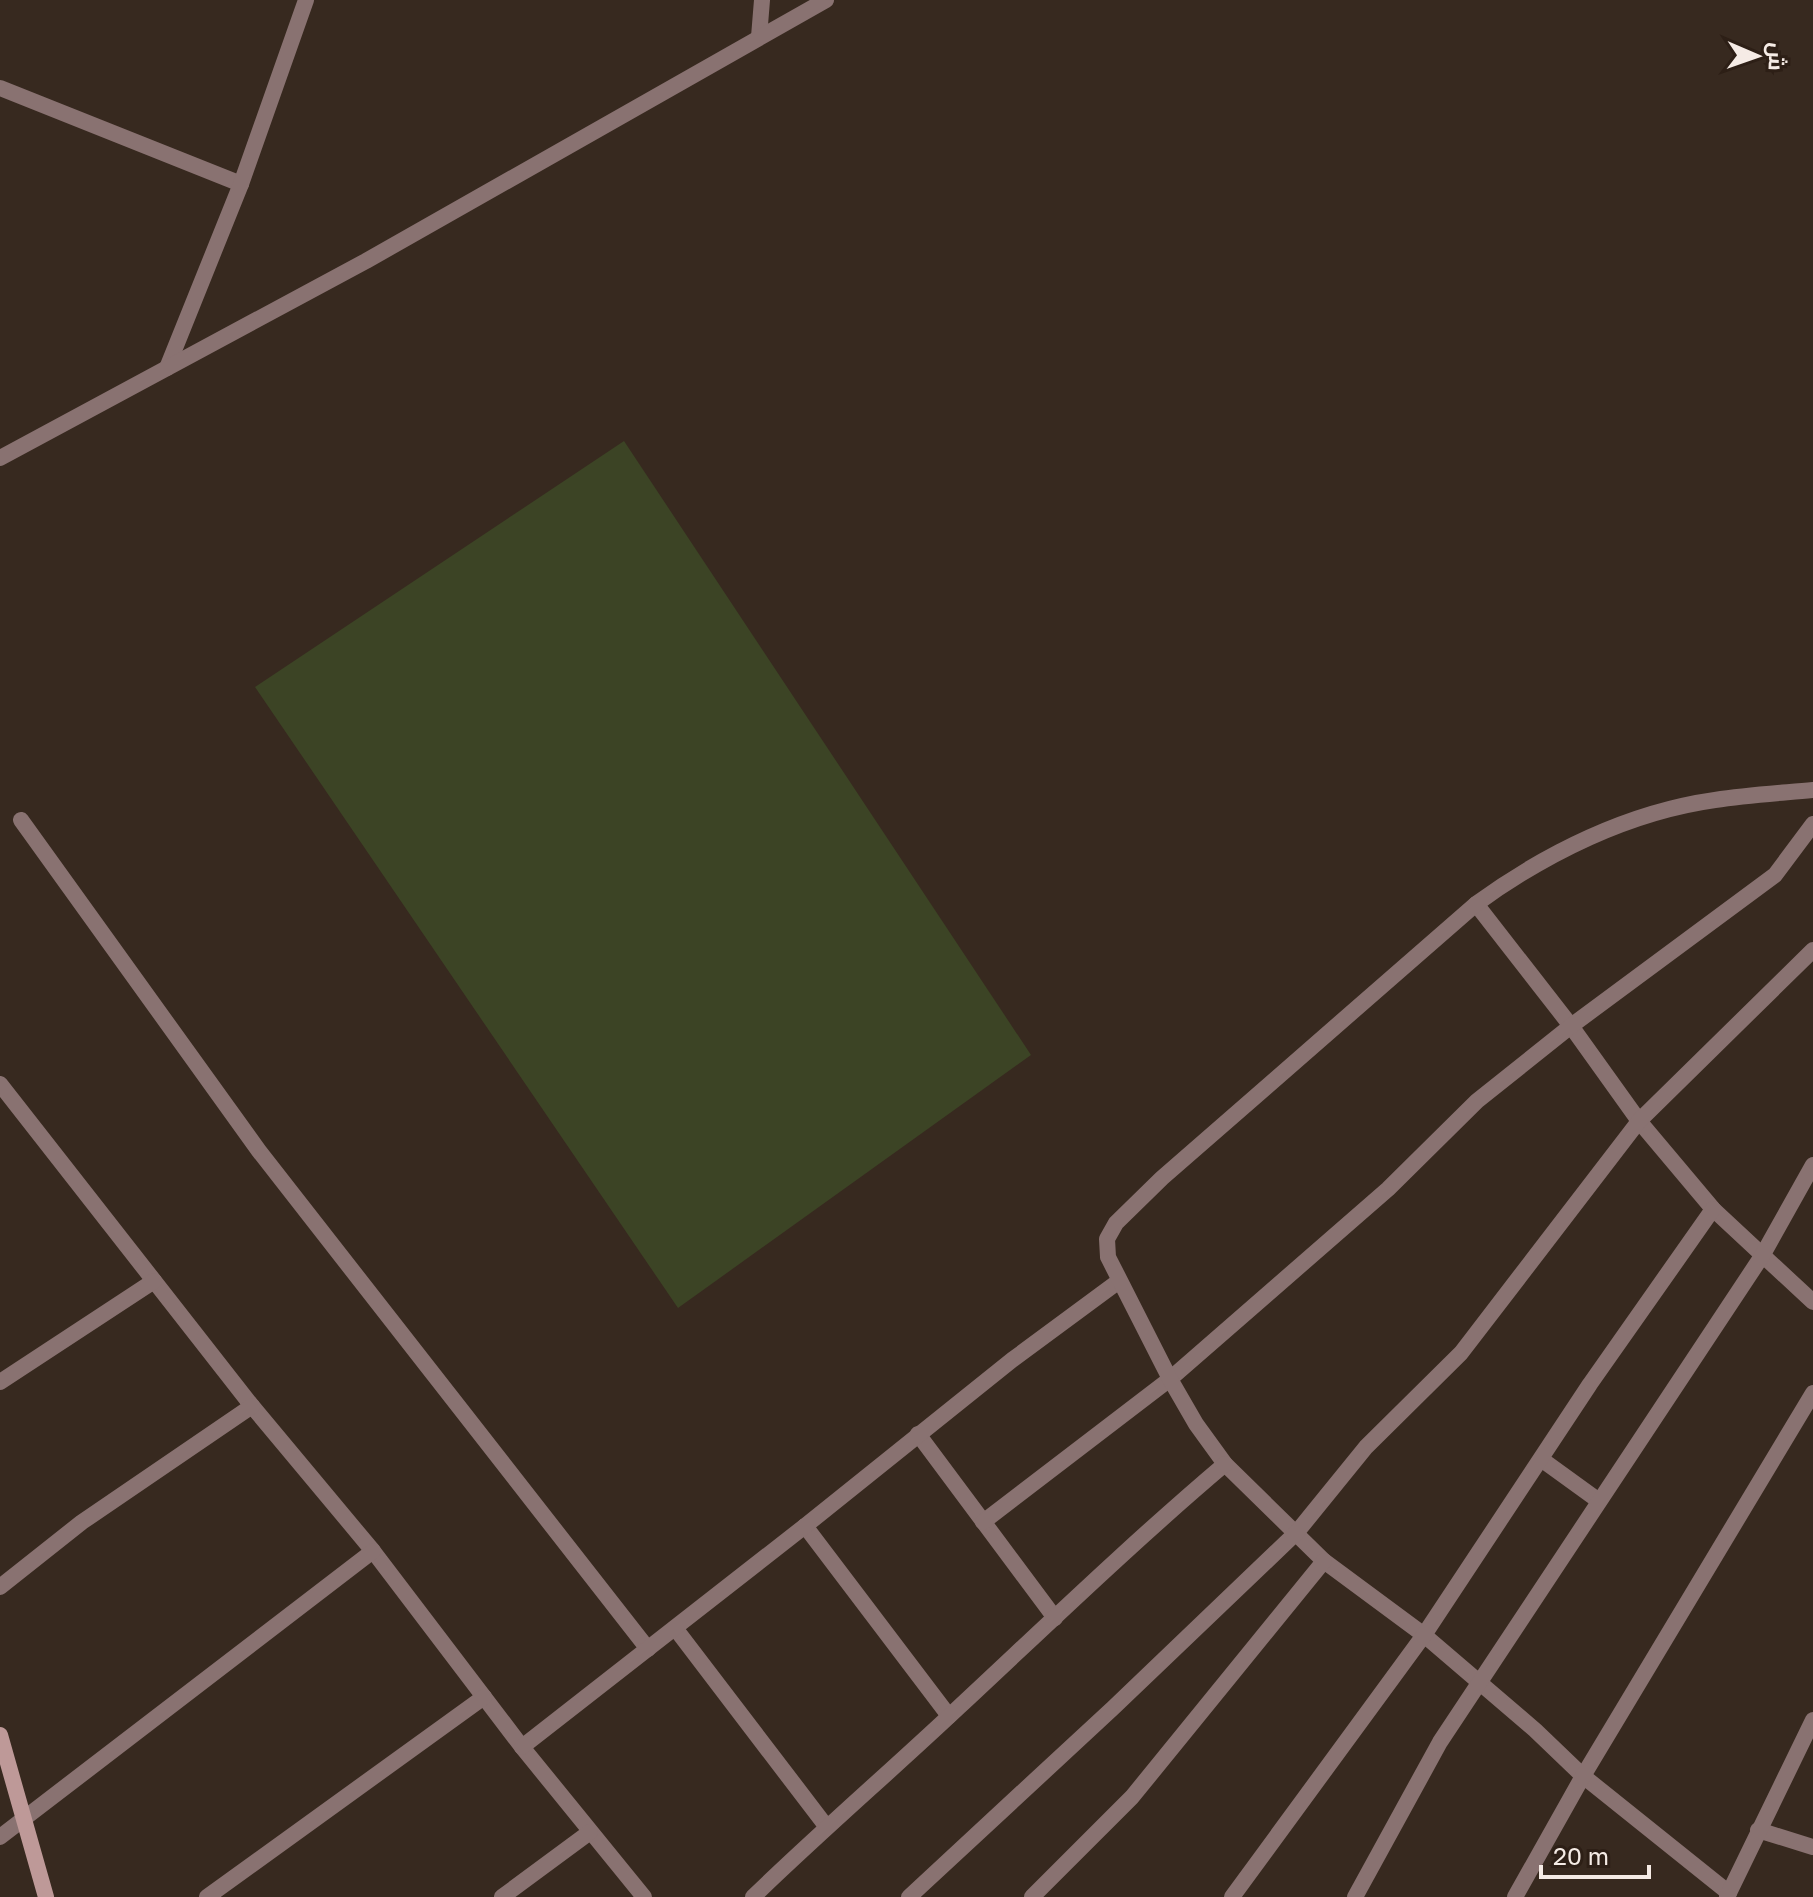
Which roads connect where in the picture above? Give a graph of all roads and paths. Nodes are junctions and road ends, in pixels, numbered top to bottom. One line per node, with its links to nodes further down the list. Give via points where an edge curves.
1 (306, 0): 6 (street)
2 (762, 0): 4 (street)
3 (826, 0): 4 (street)
4 (759, 37): 7 (street)
5 (0, 88): 6 (street)
6 (241, 184): 7 (street)
7 (167, 368): 8 (street)
8 (0, 458)
9 (1813, 790): 12 (street, via 1714,800 1655,813 1550,856)
10 (21, 820): 40 (street, via 259,1151)
11 (1813, 824): 14 (street, via 1775,875)
12 (1476, 904): 14 (street); 21 (street, via 1116,1223 1107,1239)
13 (1813, 950): 16 (street)
14 (1571, 1026): 16 (street); 23 (street, via 1477,1101 1388,1189)
15 (0, 1084): 20 (street)
16 (1639, 1121): 18 (street); 33 (street, via 1461,1353 1366,1447)
17 (1813, 1165): 19 (street)
18 (1713, 1209): 19 (street); 28 (street)
19 (1762, 1256): 22 (street); 30 (street)
20 (154, 1281): 24 (street); 26 (street)
21 (1119, 1281): 23 (street); 27 (street)
22 (1813, 1302)
23 (1170, 1379): 29 (street); 31 (street)
24 (0, 1382)
25 (1813, 1393): 47 (street)
26 (252, 1406): 34 (street); 36 (street, via 82,1522)
27 (918, 1434): 31 (street); 32 (street)
28 (1541, 1459): 30 (street); 39 (street)
29 (1225, 1464): 33 (street); 37 (street)
30 (1599, 1501): 41 (street)
31 (983, 1522): 37 (street)
32 (805, 1526): 38 (street); 43 (street)
33 (1297, 1532): 35 (street); 60 (street)
34 (373, 1551): 42 (street); 48 (street)
35 (1324, 1561): 39 (street); 61 (street, via 1132,1797)
36 (0, 1587)
37 (1055, 1618): 43 (street)
38 (675, 1628): 40 (street); 49 (street)
39 (1424, 1635): 41 (street); 62 (street)
40 (648, 1649): 46 (street)
41 (1479, 1682): 47 (street); 63 (street)
42 (484, 1697): 46 (street); 56 (street)
43 (949, 1716): 49 (street)
44 (1813, 1720): 50 (street)
45 (0, 1735): 48 (street)
46 (522, 1747): 51 (street)
47 (1583, 1776): 54 (street); 64 (street)
48 (25, 1818): 52 (street); 55 (street)
49 (826, 1826): 59 (street)
50 (1758, 1830): 53 (street); 54 (street)
51 (590, 1832): 57 (street); 58 (street)
52 (0, 1837)
53 (1813, 1847)
54 (1728, 1895)
55 (46, 1897)
56 (207, 1897)
57 (502, 1897)
58 (644, 1897)
59 (753, 1897)
60 (909, 1897)
61 (1032, 1897)
62 (1232, 1897)
63 (1355, 1897)
64 (1515, 1897)

